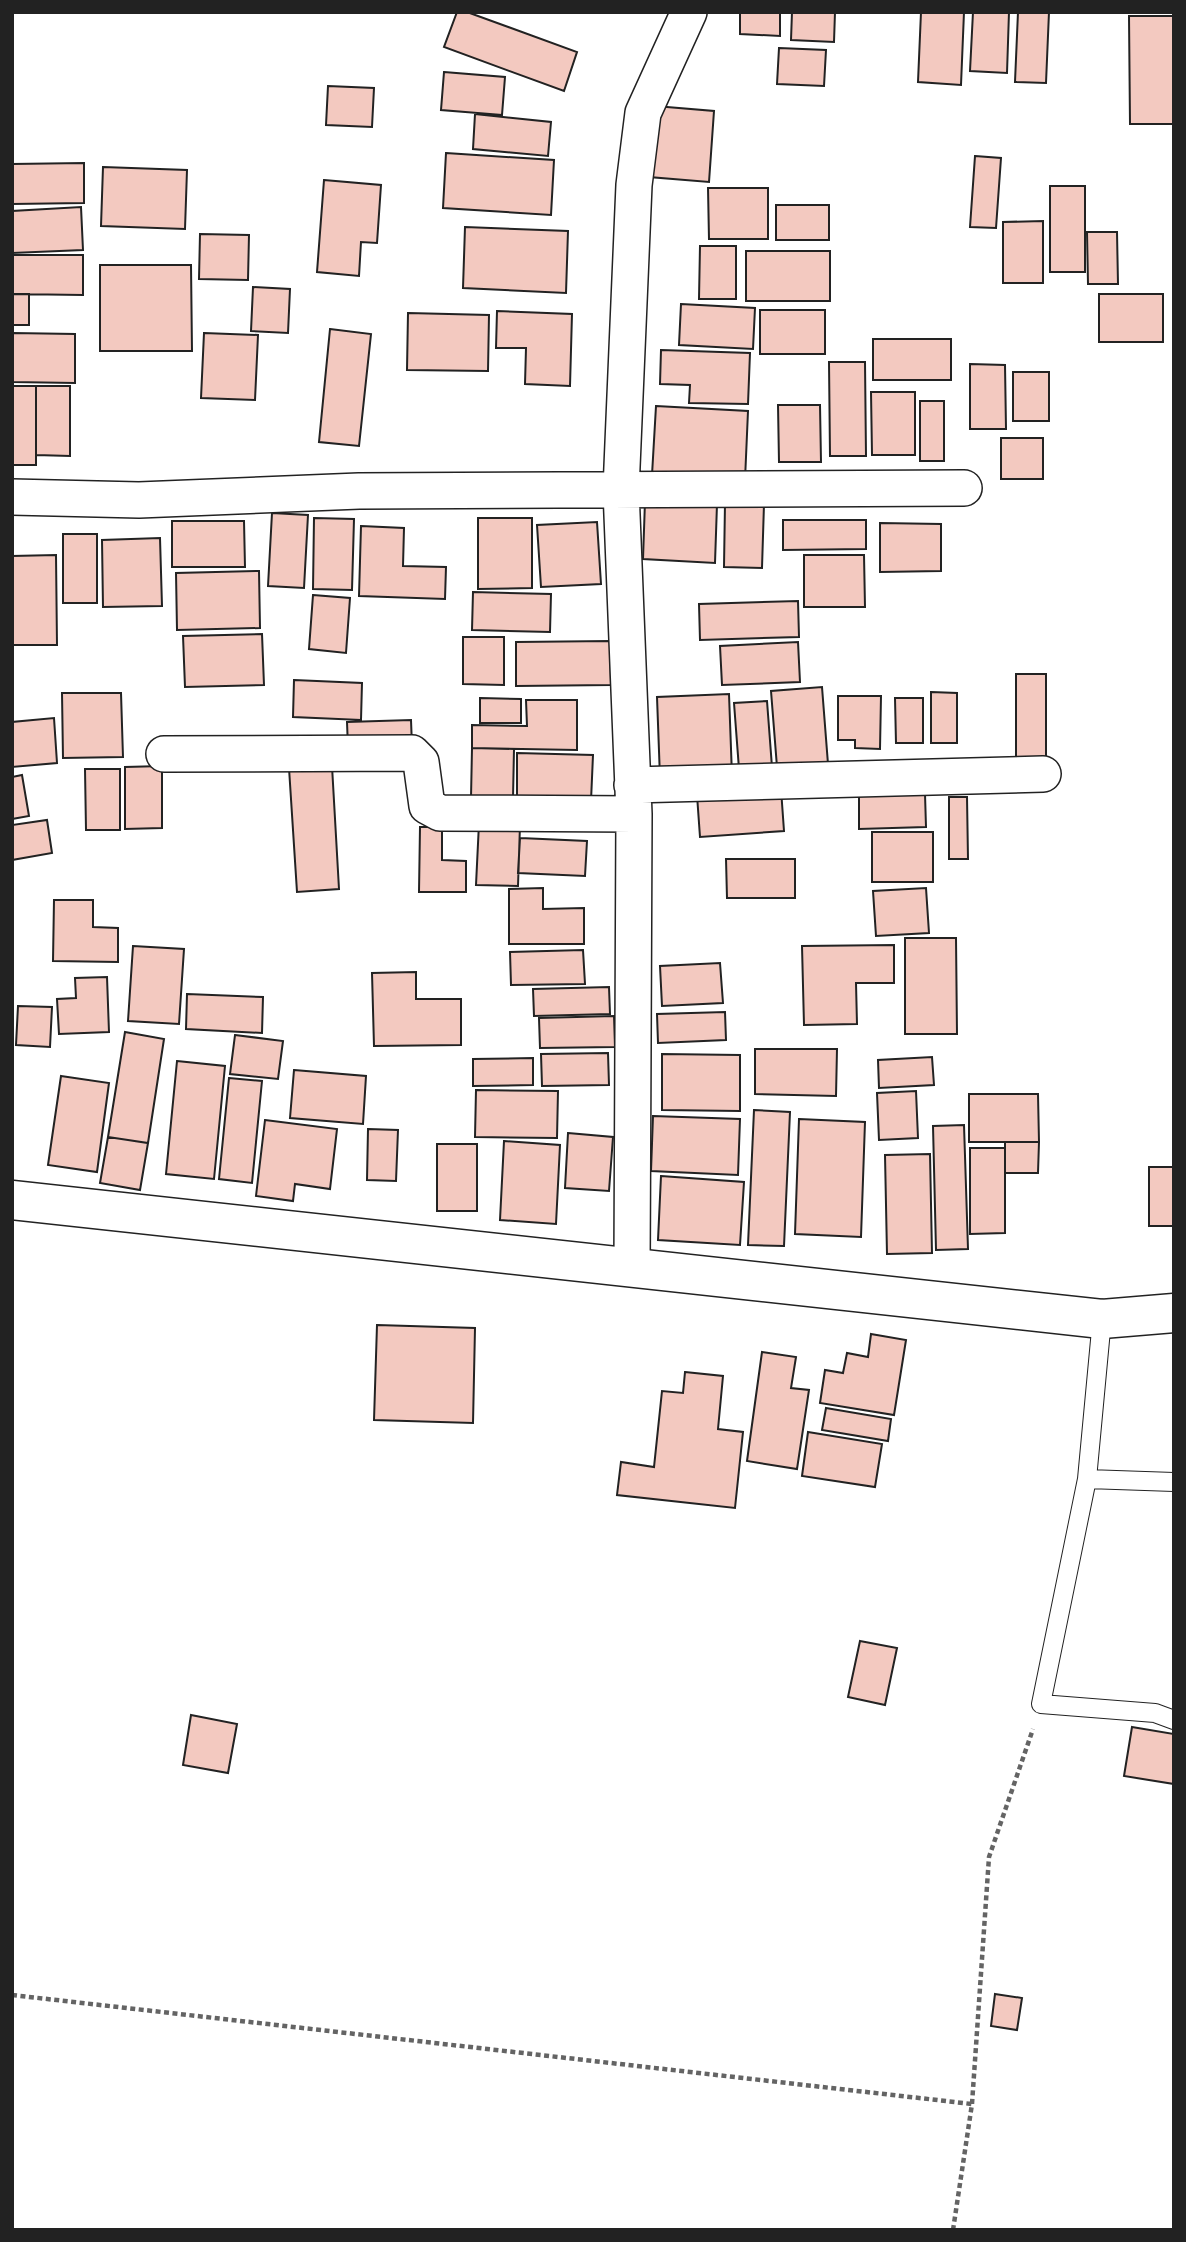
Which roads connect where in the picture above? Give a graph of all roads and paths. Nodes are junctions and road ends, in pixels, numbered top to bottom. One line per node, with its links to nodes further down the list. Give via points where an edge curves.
1 (687, 15): 3 (street, via 643,113 634,185)
2 (964, 488): 3 (street)
3 (621, 490): 4 (street, via 359,491 139,500); 7 (street)
4 (12, 497)
5 (164, 754): 7 (street, via 412,753 421,762 427,806 440,813)
6 (1043, 774): 7 (street)
7 (633, 799): 9 (street)
8 (12, 1200): 9 (street)
9 (632, 1266): 11 (street)
10 (1174, 1313): 11 (street)
11 (1102, 1319): 12 (lane)
12 (1087, 1479): 13 (lane); 14 (lane)
13 (1174, 1482)
14 (1041, 1704): 15 (lane, via 1155,1713); 17 (path, via 989,1857)
15 (1174, 1720)
16 (12, 1995): 17 (path)
17 (972, 2104): 18 (path)
18 (953, 2230)

